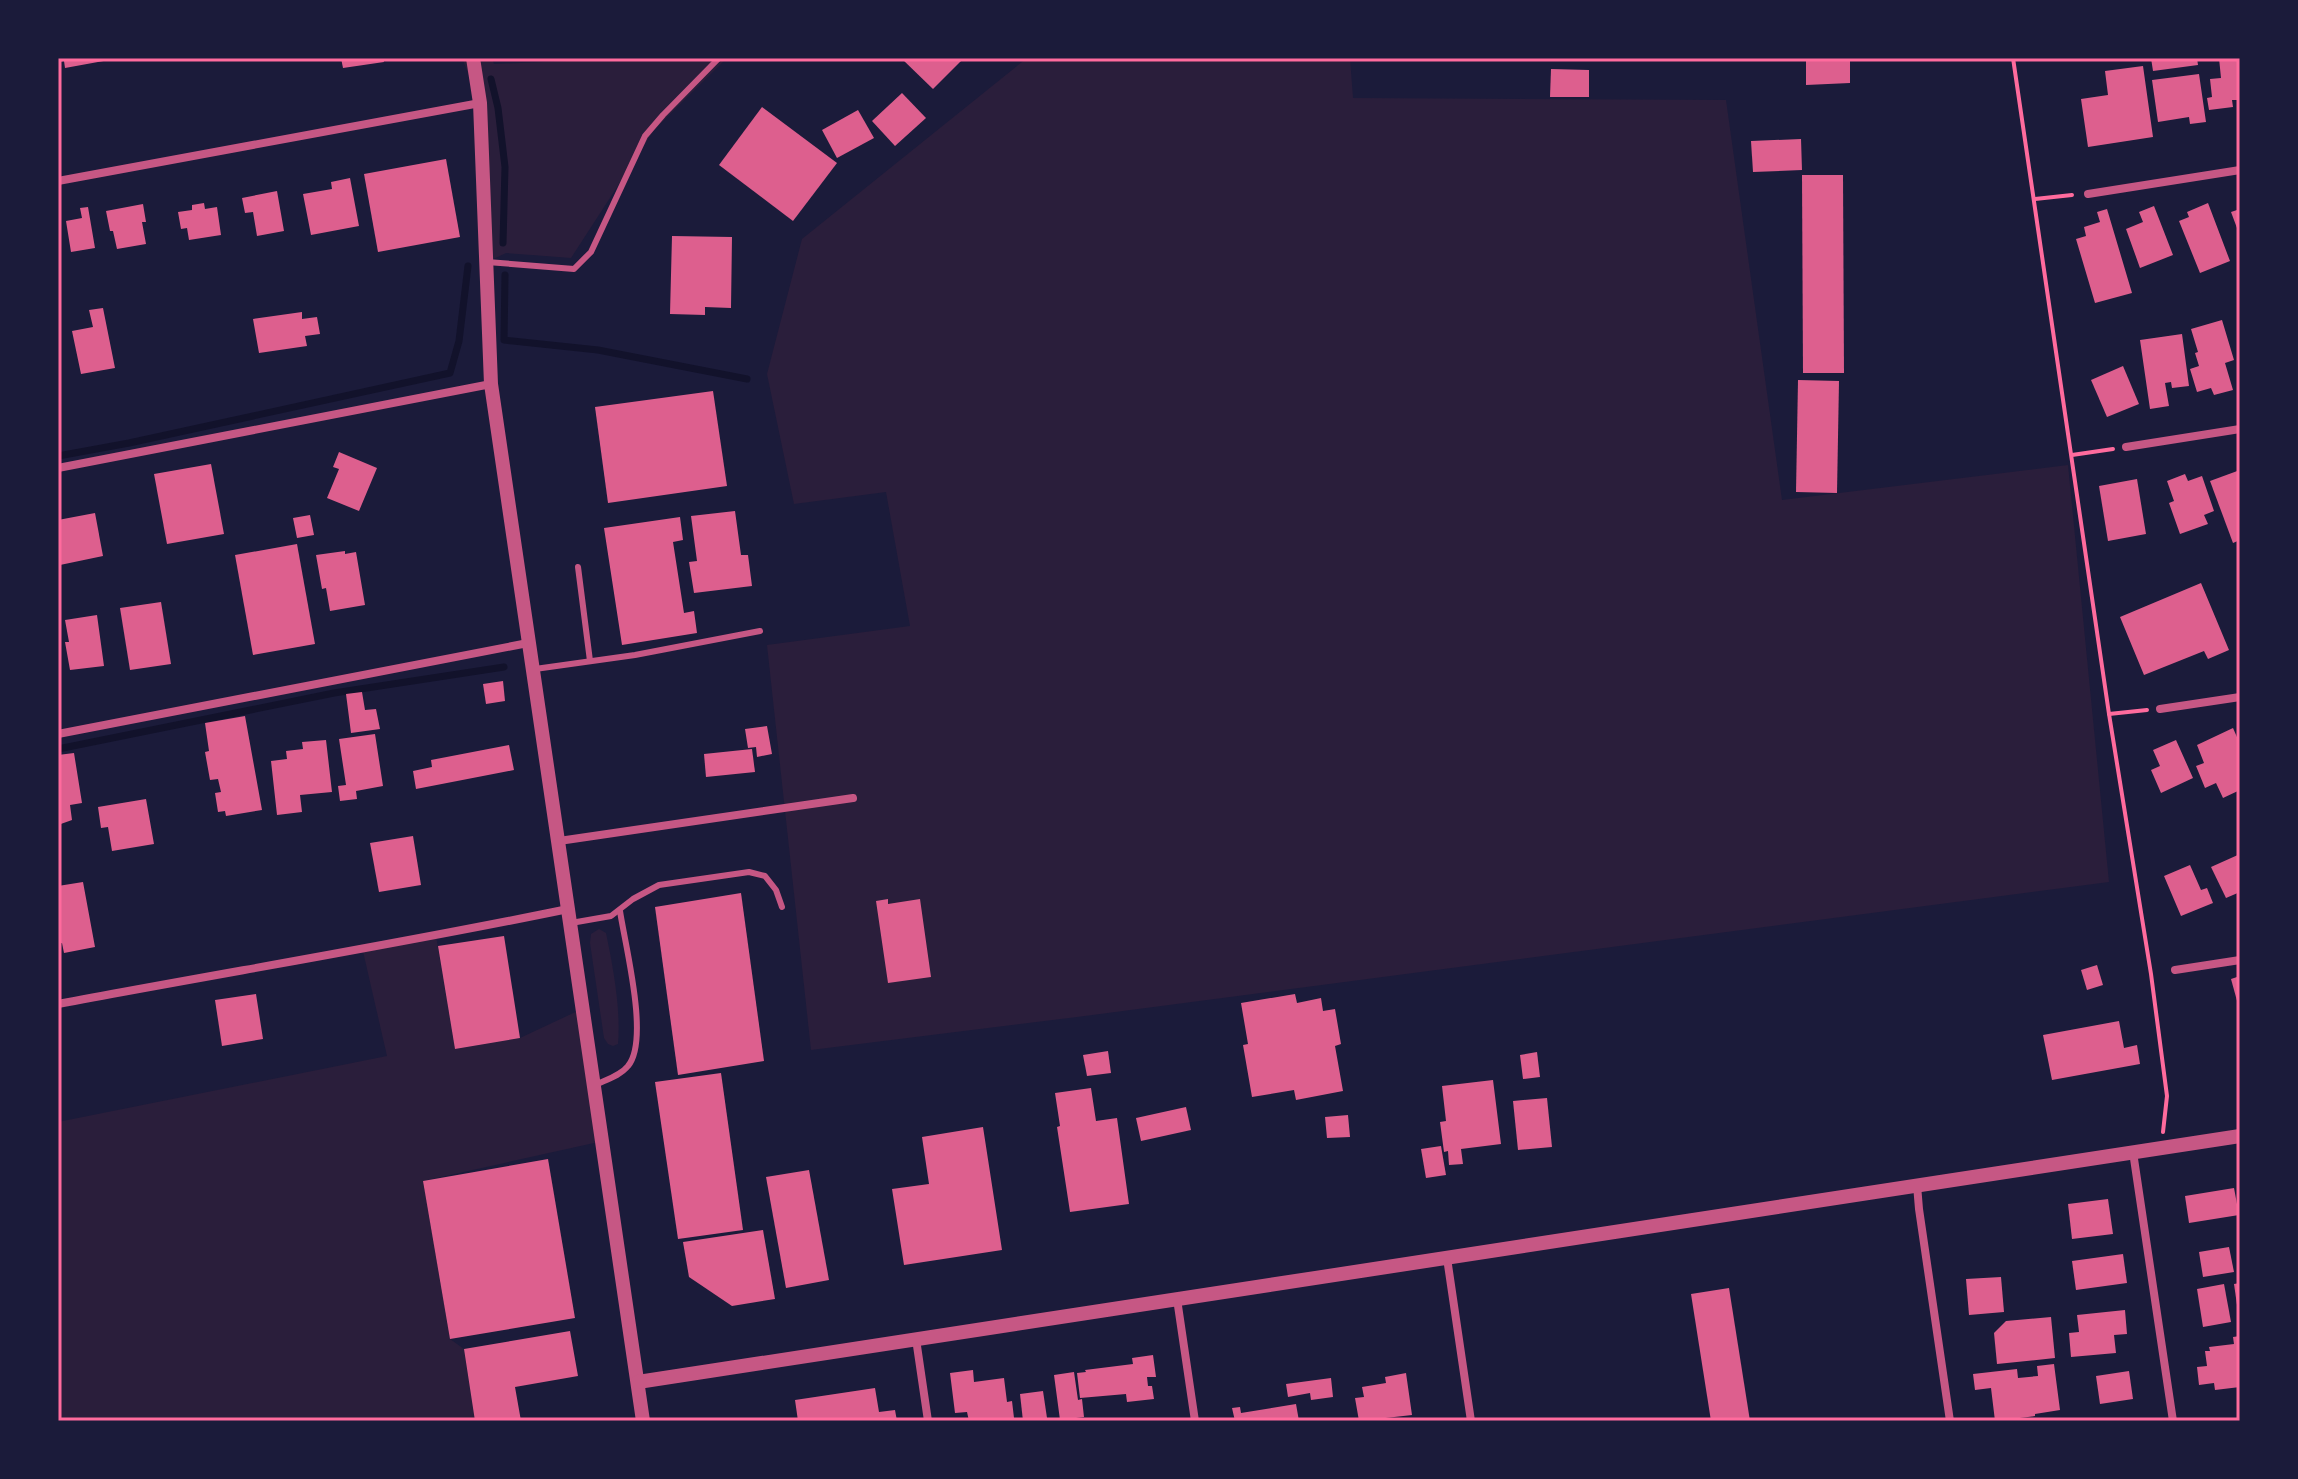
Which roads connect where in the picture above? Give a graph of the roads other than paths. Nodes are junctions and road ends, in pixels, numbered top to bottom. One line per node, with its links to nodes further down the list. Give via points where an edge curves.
1 (473, 58): 3 (street)
2 (719, 58): 7 (lane, via 645,136 591,252 574,269)
3 (480, 103): 5 (street); 7 (street)
4 (2240, 170): 6 (street)
5 (58, 181)
6 (2088, 194)
7 (487, 262): 8 (street)
8 (491, 384): 11 (street); 14 (street)
9 (2240, 429): 10 (street)
10 (2126, 447)
11 (58, 468)
12 (578, 567): 15 (lane)
13 (760, 631): 15 (lane)
14 (528, 643): 16 (street); 19 (street)
15 (590, 661): 16 (lane)
16 (532, 669): 21 (street)
17 (2240, 697): 18 (street)
18 (2160, 709)
19 (58, 734)
20 (853, 798): 21 (street)
21 (559, 841): 24 (street)
22 (782, 907): 23 (lane, via 765,876 749,872 659,885)
23 (620, 911): 24 (lane, via 611,916); 28 (lane, via 638,1040 628,1066)
24 (570, 916): 27 (street, via 362,947); 28 (street)
25 (2240, 960): 26 (street)
26 (2175, 970)
27 (58, 1004)
28 (595, 1085): 35 (street)
29 (2240, 1136): 30 (street)
30 (2133, 1152): 31 (street); 41 (street)
31 (1917, 1185): 32 (street); 40 (street)
32 (1447, 1258): 33 (street); 39 (street)
33 (1177, 1299): 34 (street); 38 (street)
34 (916, 1339): 35 (street); 37 (street)
35 (638, 1382): 36 (street)
36 (643, 1421)
37 (928, 1421)
38 (1195, 1421)
39 (1471, 1421)
40 (1950, 1421)
41 (2173, 1421)

